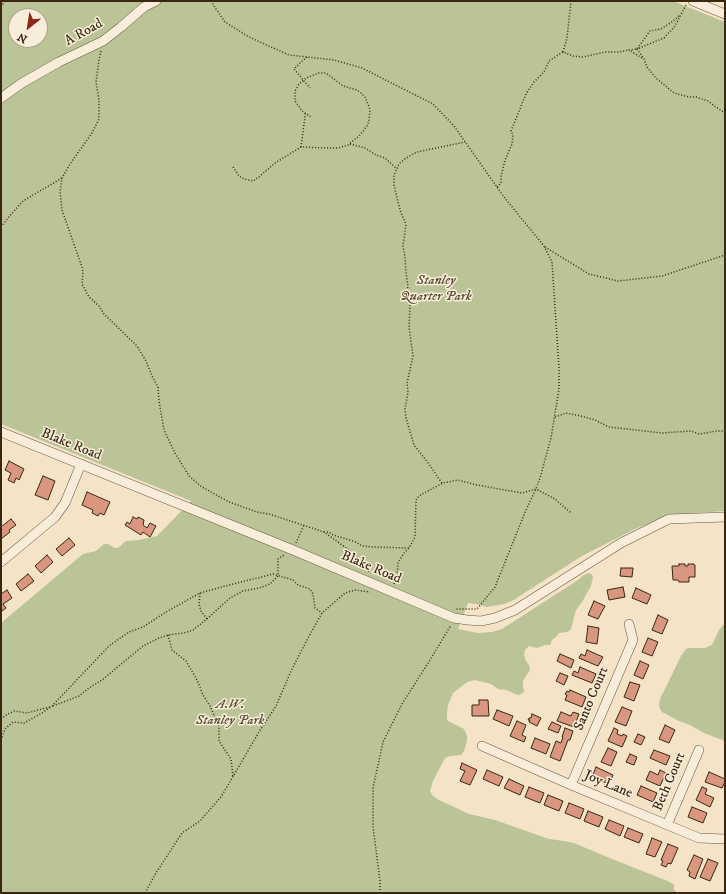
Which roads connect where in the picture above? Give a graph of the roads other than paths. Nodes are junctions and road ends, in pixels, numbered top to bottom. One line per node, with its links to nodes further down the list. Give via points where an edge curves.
1 (156, 1): 4 (street, A Road, via 144,7 103,41 59,62)
2 (693, 1): 3 (street)
3 (725, 14)
4 (1, 98)
5 (1, 432): 6 (street, Blake Road)
6 (81, 464): 7 (street, Blake Road, via 293,550 378,590 467,620 481,621 515,610 621,543 669,519); 8 (street, via 65,503 55,517)
7 (725, 517)
8 (1, 562)
9 (629, 624): 12 (street, Santo Court, via 633,640)
10 (482, 746): 12 (street, Joy Lane)
11 (699, 750): 13 (street, Beth Court)
12 (571, 785): 13 (street, Joy Lane)
13 (668, 825): 14 (street, Joy Lane, via 699,838)
14 (725, 839)

